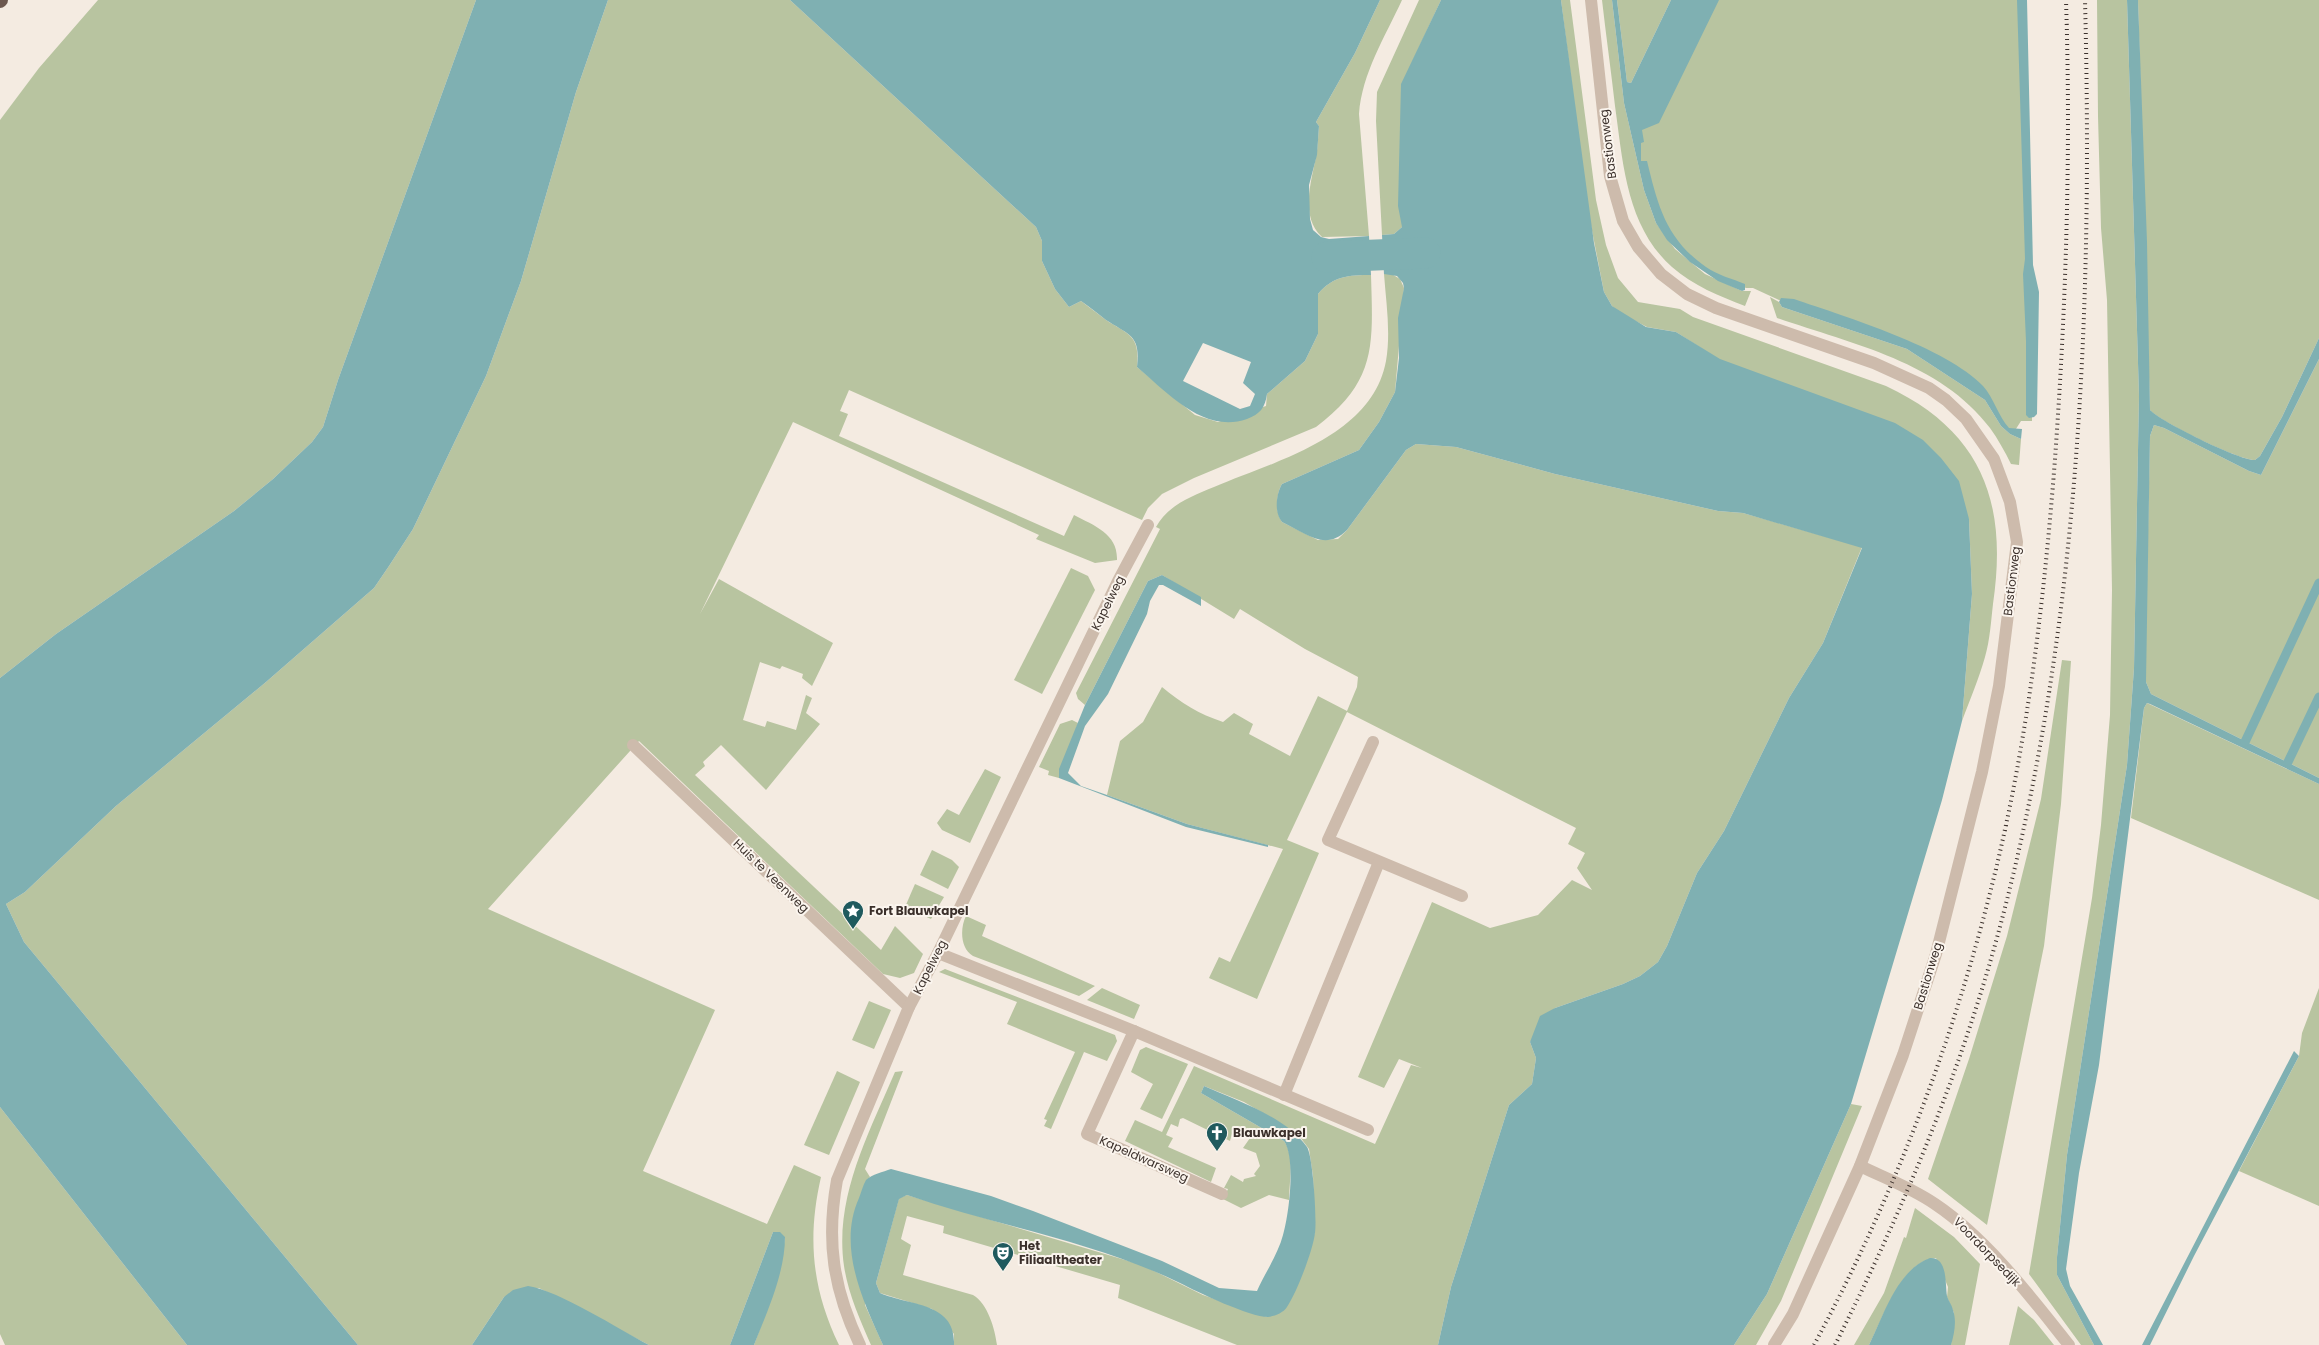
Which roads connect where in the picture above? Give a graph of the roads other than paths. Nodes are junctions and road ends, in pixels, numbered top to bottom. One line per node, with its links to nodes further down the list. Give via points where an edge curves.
1 (1591, 0): 12 (street, Bastionweg, via 1610,176 1623,220 1638,246 1661,274 1687,294 1716,308 1874,363 1934,392 1966,419 1994,459 2010,502 2017,542 1999,686 1982,772 1936,954 1903,1054)
2 (1148, 525): 7 (street, Kapelweg)
3 (1373, 742): 5 (street, via 1328,840)
4 (633, 746): 8 (street, Huis te Veenweg)
5 (1379, 862): 6 (street); 10 (street)
6 (1462, 896)
7 (938, 953): 8 (street, Kapelweg); 9 (street)
8 (909, 1007): 14 (street, Kapelweg, via 837,1180 832,1207 832,1260 846,1315)
9 (1134, 1031): 10 (street); 13 (street, Kapeldwarsweg, via 1087,1134)
10 (1284, 1095): 11 (street)
11 (1368, 1130)
12 (1860, 1166): 15 (street, Bastionweg, via 1793,1314); 16 (street, Voordorpsedijk, via 1921,1195 1960,1222 2035,1302)
13 (1222, 1194)
14 (860, 1345)
15 (1774, 1345)
16 (2069, 1345)

